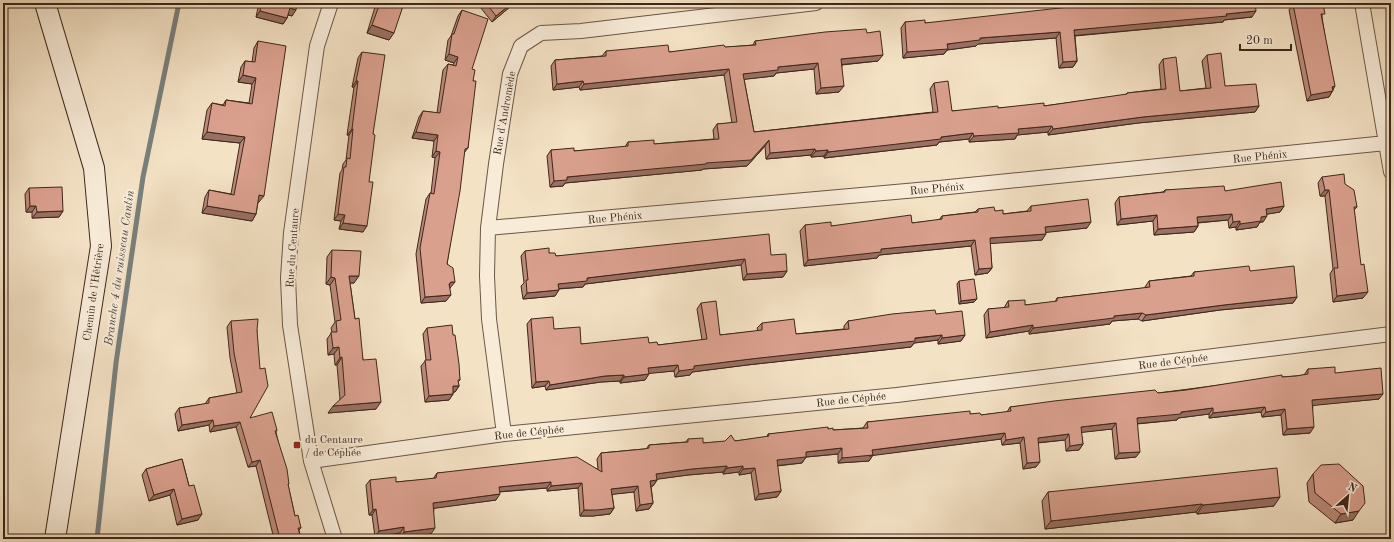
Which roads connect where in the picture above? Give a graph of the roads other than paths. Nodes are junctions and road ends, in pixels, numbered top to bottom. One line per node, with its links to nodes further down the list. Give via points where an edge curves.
1 (45, 3): 11 (street, Chemin de l'Hêtrière, via 94,168 101,246)
2 (332, 3): 10 (street, Rue du Centaure, via 317,46 291,234 288,278 290,325)
3 (816, 3): 7 (street, Rue d'Andromède, via 581,31 541,33 521,46 510,74)
4 (1362, 3): 5 (street)
5 (1386, 143): 6 (street); 7 (street, Rue Phénix, via 929,189)
6 (1391, 172)
7 (488, 228): 9 (street, Rue d'Andromède, via 489,319)
8 (1391, 334): 9 (street, Rue de Céphée, via 897,395)
9 (504, 434): 10 (street, Rue de Céphée)
10 (311, 461): 12 (street, Rue du Centaure)
11 (55, 539)
12 (335, 539)

